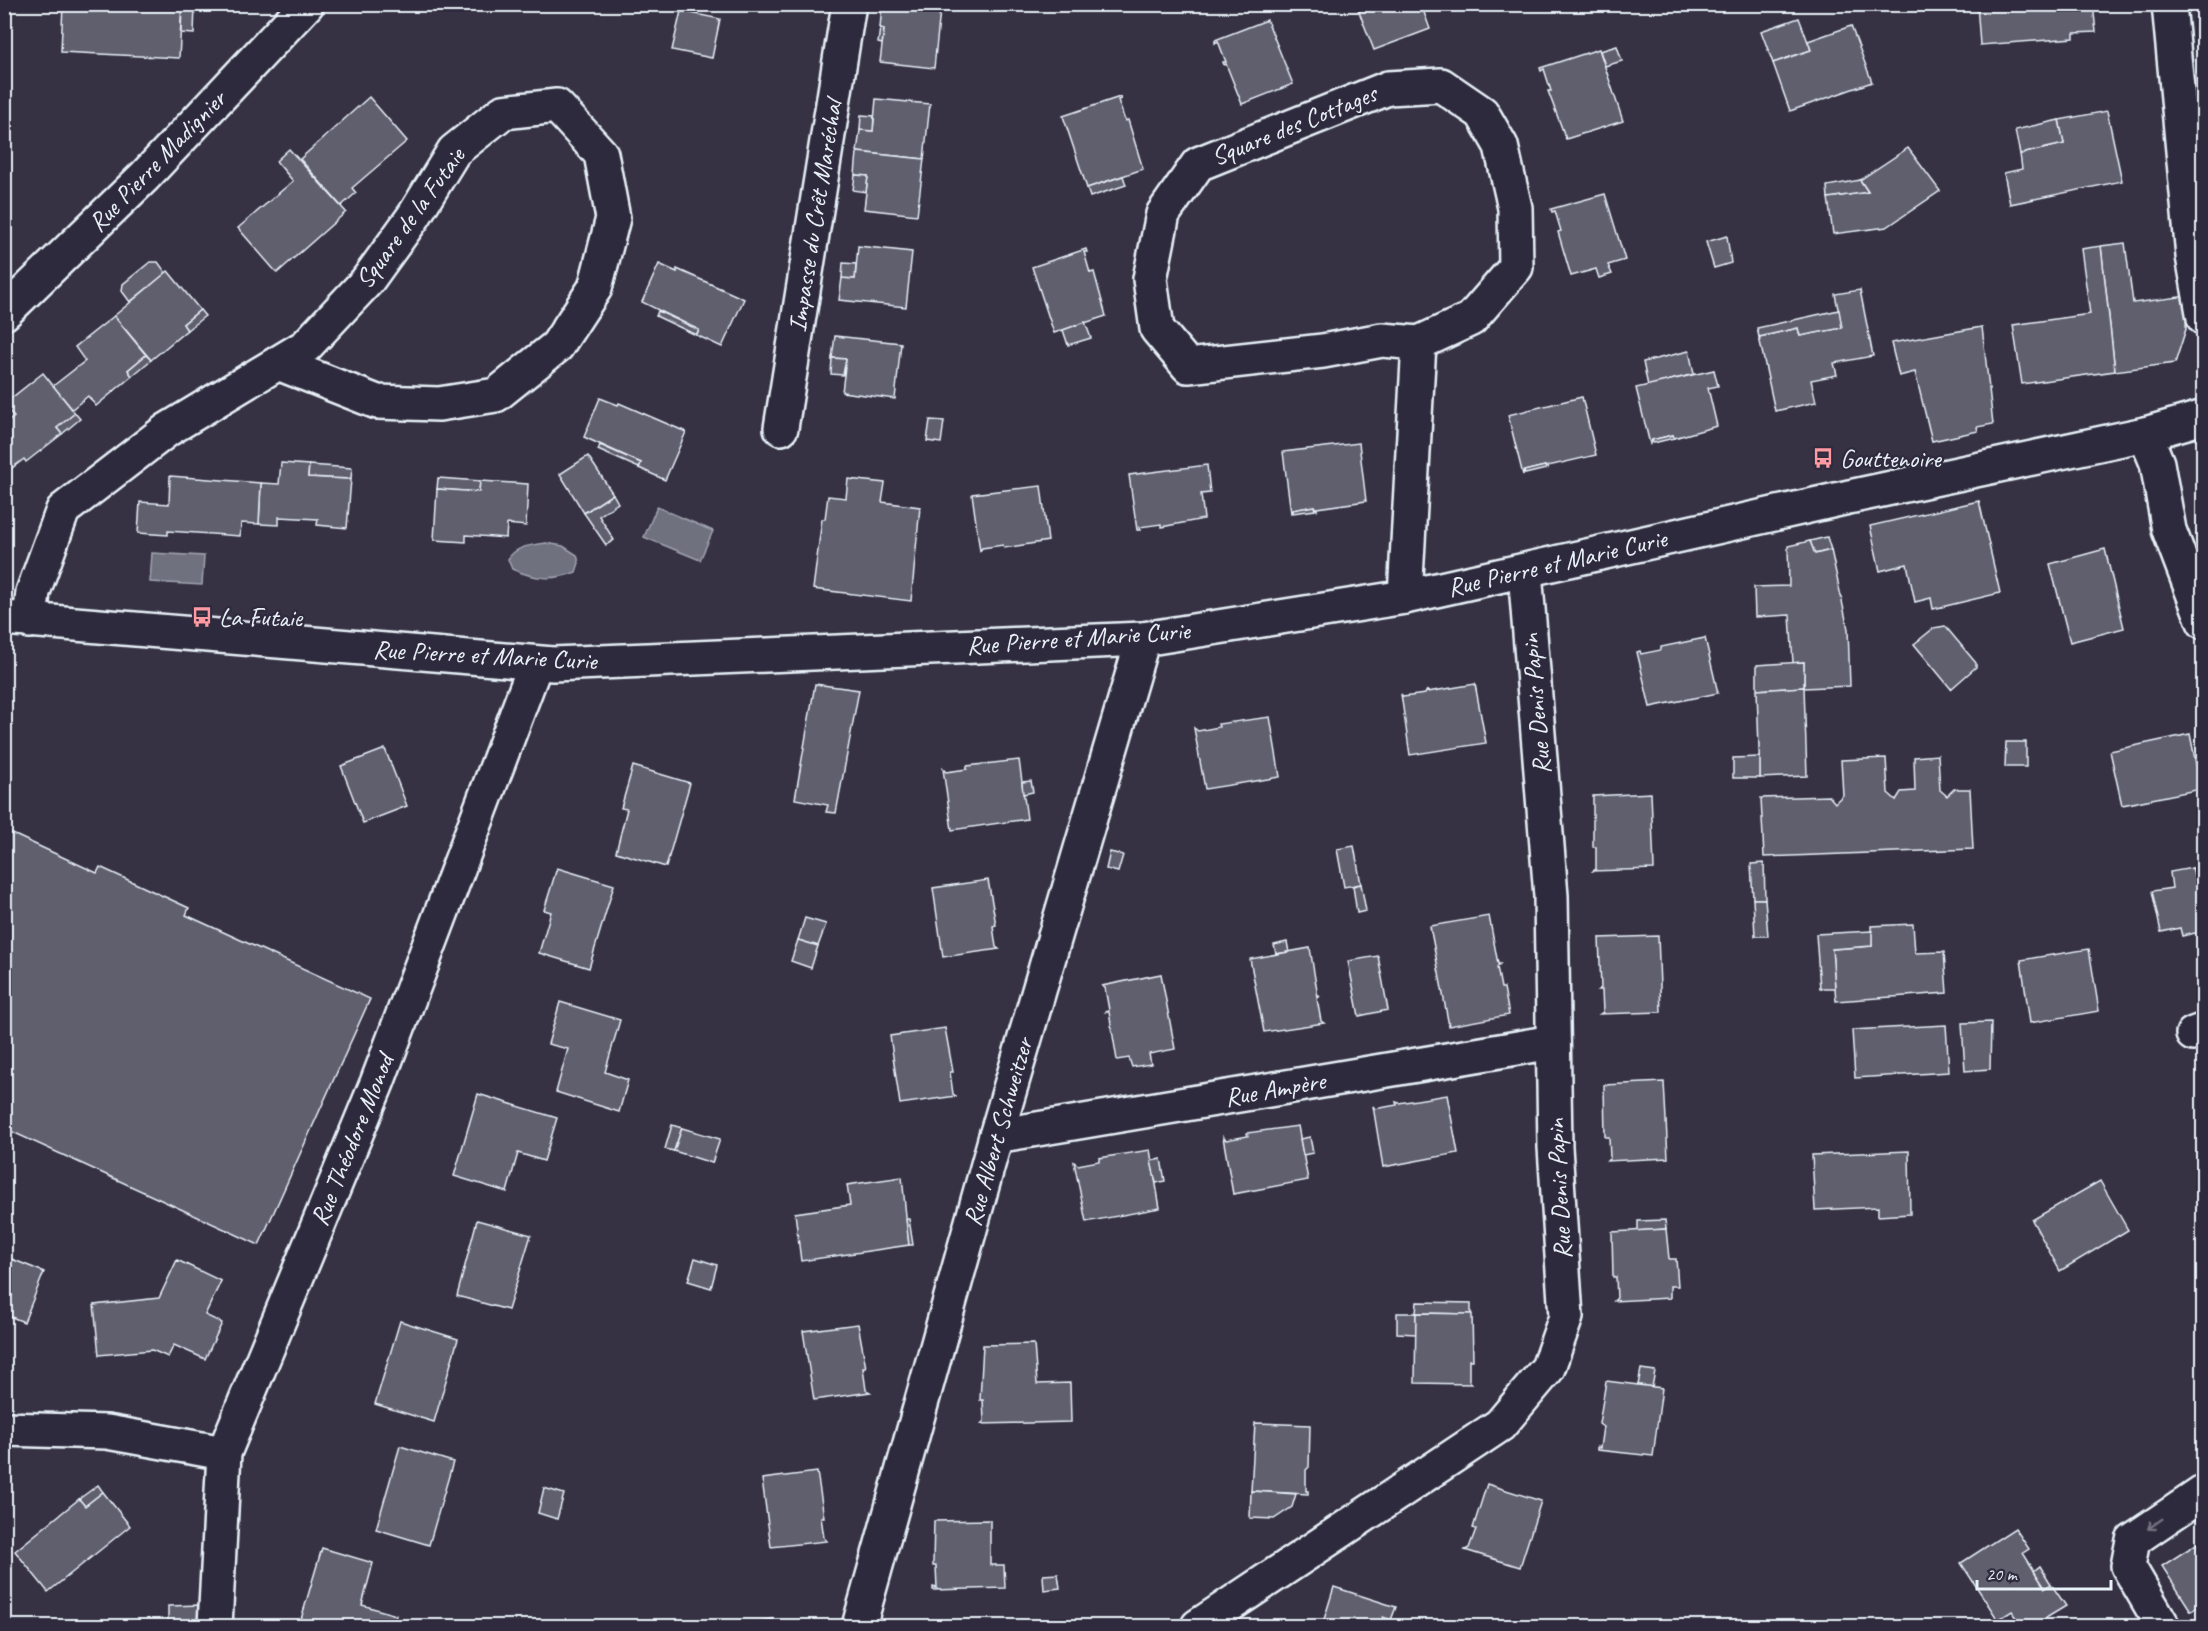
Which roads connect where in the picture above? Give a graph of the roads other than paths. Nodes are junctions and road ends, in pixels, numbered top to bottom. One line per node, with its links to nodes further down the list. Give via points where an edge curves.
1 (307, 4): 4 (street, Rue Pierre Madignier, via 145,176)
2 (849, 4): 9 (street, Impasse du Crêt Maréchal)
3 (2169, 4): 5 (street, via 2193,256)
4 (4, 313)
5 (2204, 318)
6 (1419, 343): 6 (street, Square des Cottages, via 1471,319 1516,267 1515,208 1501,146 1482,113 1441,85 1388,88 1198,164 1163,214 1150,279 1157,329 1188,366 1323,351 1382,340); 12 (street)
7 (278, 363): 7 (street, Square de la Futaie, via 306,346 367,281 454,151 503,112 557,106 601,154 613,218 595,288 557,346 496,395 439,404 377,402); 13 (street, Square de la Futaie, via 167,430 63,510 33,592)
8 (2204, 417): 10 (street, Rue Pierre et Marie Curie)
9 (781, 428)
10 (2145, 434): 11 (street, Rue Pierre et Marie Curie); 14 (street, via 2157,463 2169,530)
11 (1525, 571): 12 (street, Rue Pierre et Marie Curie); 17 (street, Rue Denis Papin, via 1551,896)
12 (1405, 597): 15 (street, Rue Pierre et Marie Curie)
13 (17, 620): 16 (street, Rue Pierre et Marie Curie)
14 (2204, 622)
15 (1143, 639): 16 (street, Rue Pierre et Marie Curie); 18 (street, Rue Albert Schweitzer)
16 (536, 663): 20 (street, Rue Théodore Monod, via 377,1083)
17 (1553, 1042): 18 (street, Rue Ampère); 24 (street, Rue Denis Papin, via 1566,1317 1548,1368 1500,1425)
18 (996, 1136): 23 (street, Rue Albert Schweitzer)
19 (4, 1429): 20 (street, via 107,1432)
20 (224, 1453): 22 (street, Rue Théodore Monod)
21 (2204, 1492): 25 (street, one-way to 25, via 2133,1540 2128,1566)
22 (215, 1626)
23 (859, 1626)
24 (1198, 1626)
25 (2163, 1626)

